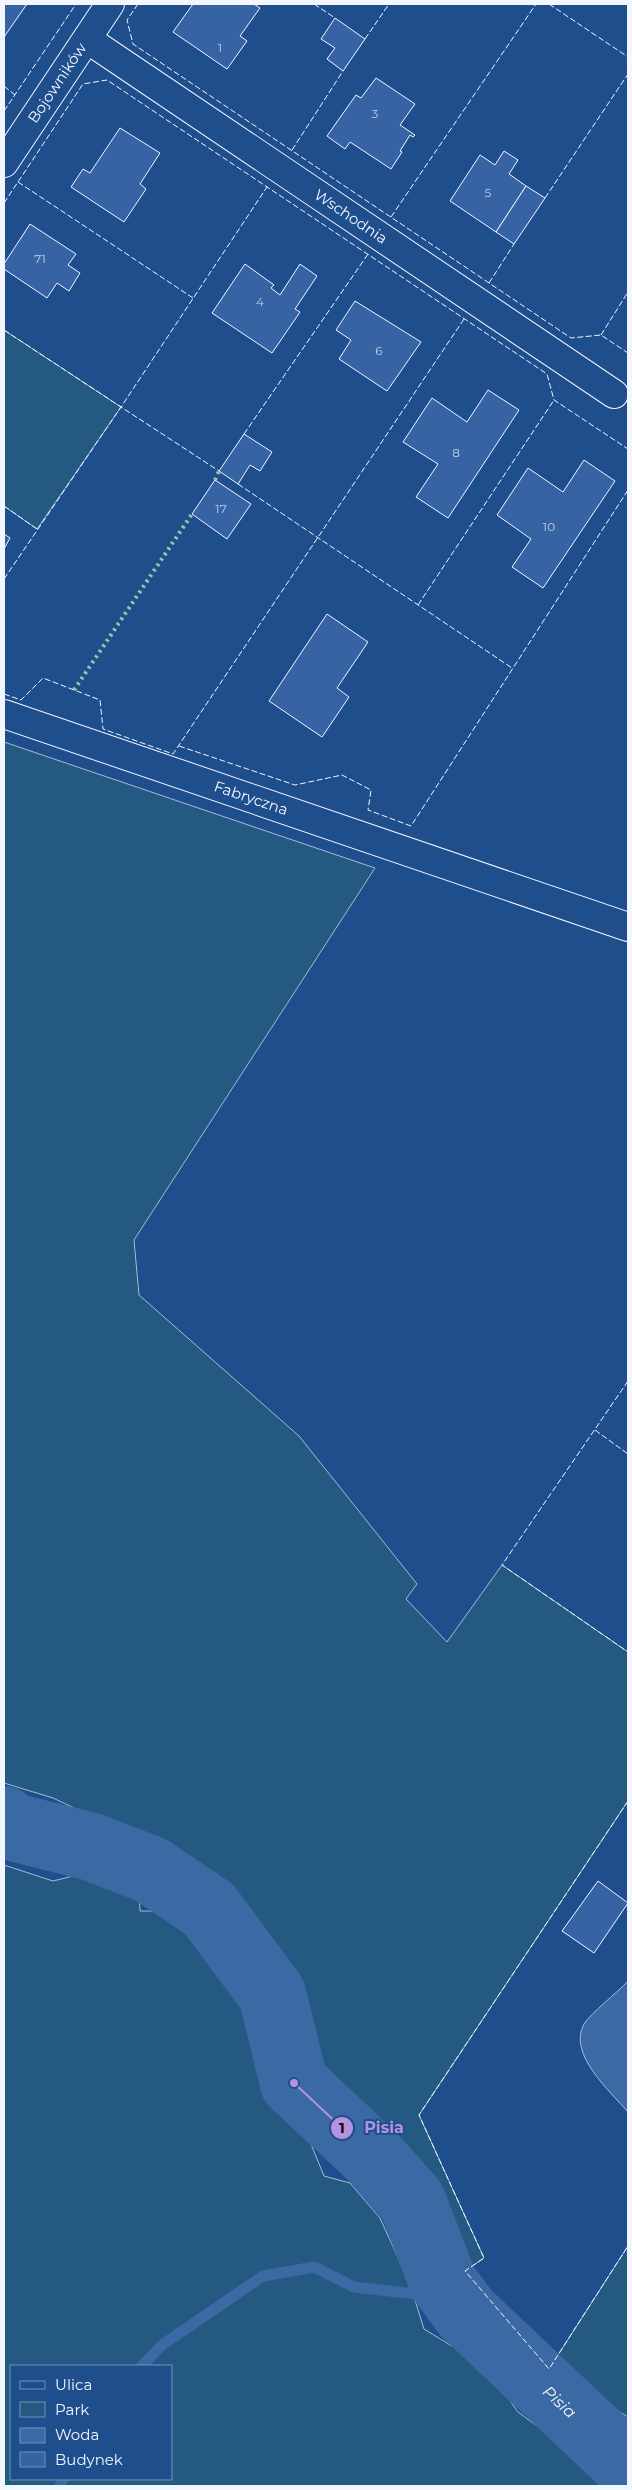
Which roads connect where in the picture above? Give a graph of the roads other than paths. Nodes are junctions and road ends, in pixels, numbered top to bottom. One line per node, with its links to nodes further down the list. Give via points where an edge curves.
1 (110, 4): 2 (street, Bojowników)
2 (87, 38): 3 (street, Bojowników); 4 (street, Wschodnia)
3 (4, 163)
4 (614, 394)
5 (4, 714): 6 (street, Fabryczna)
6 (628, 927)

